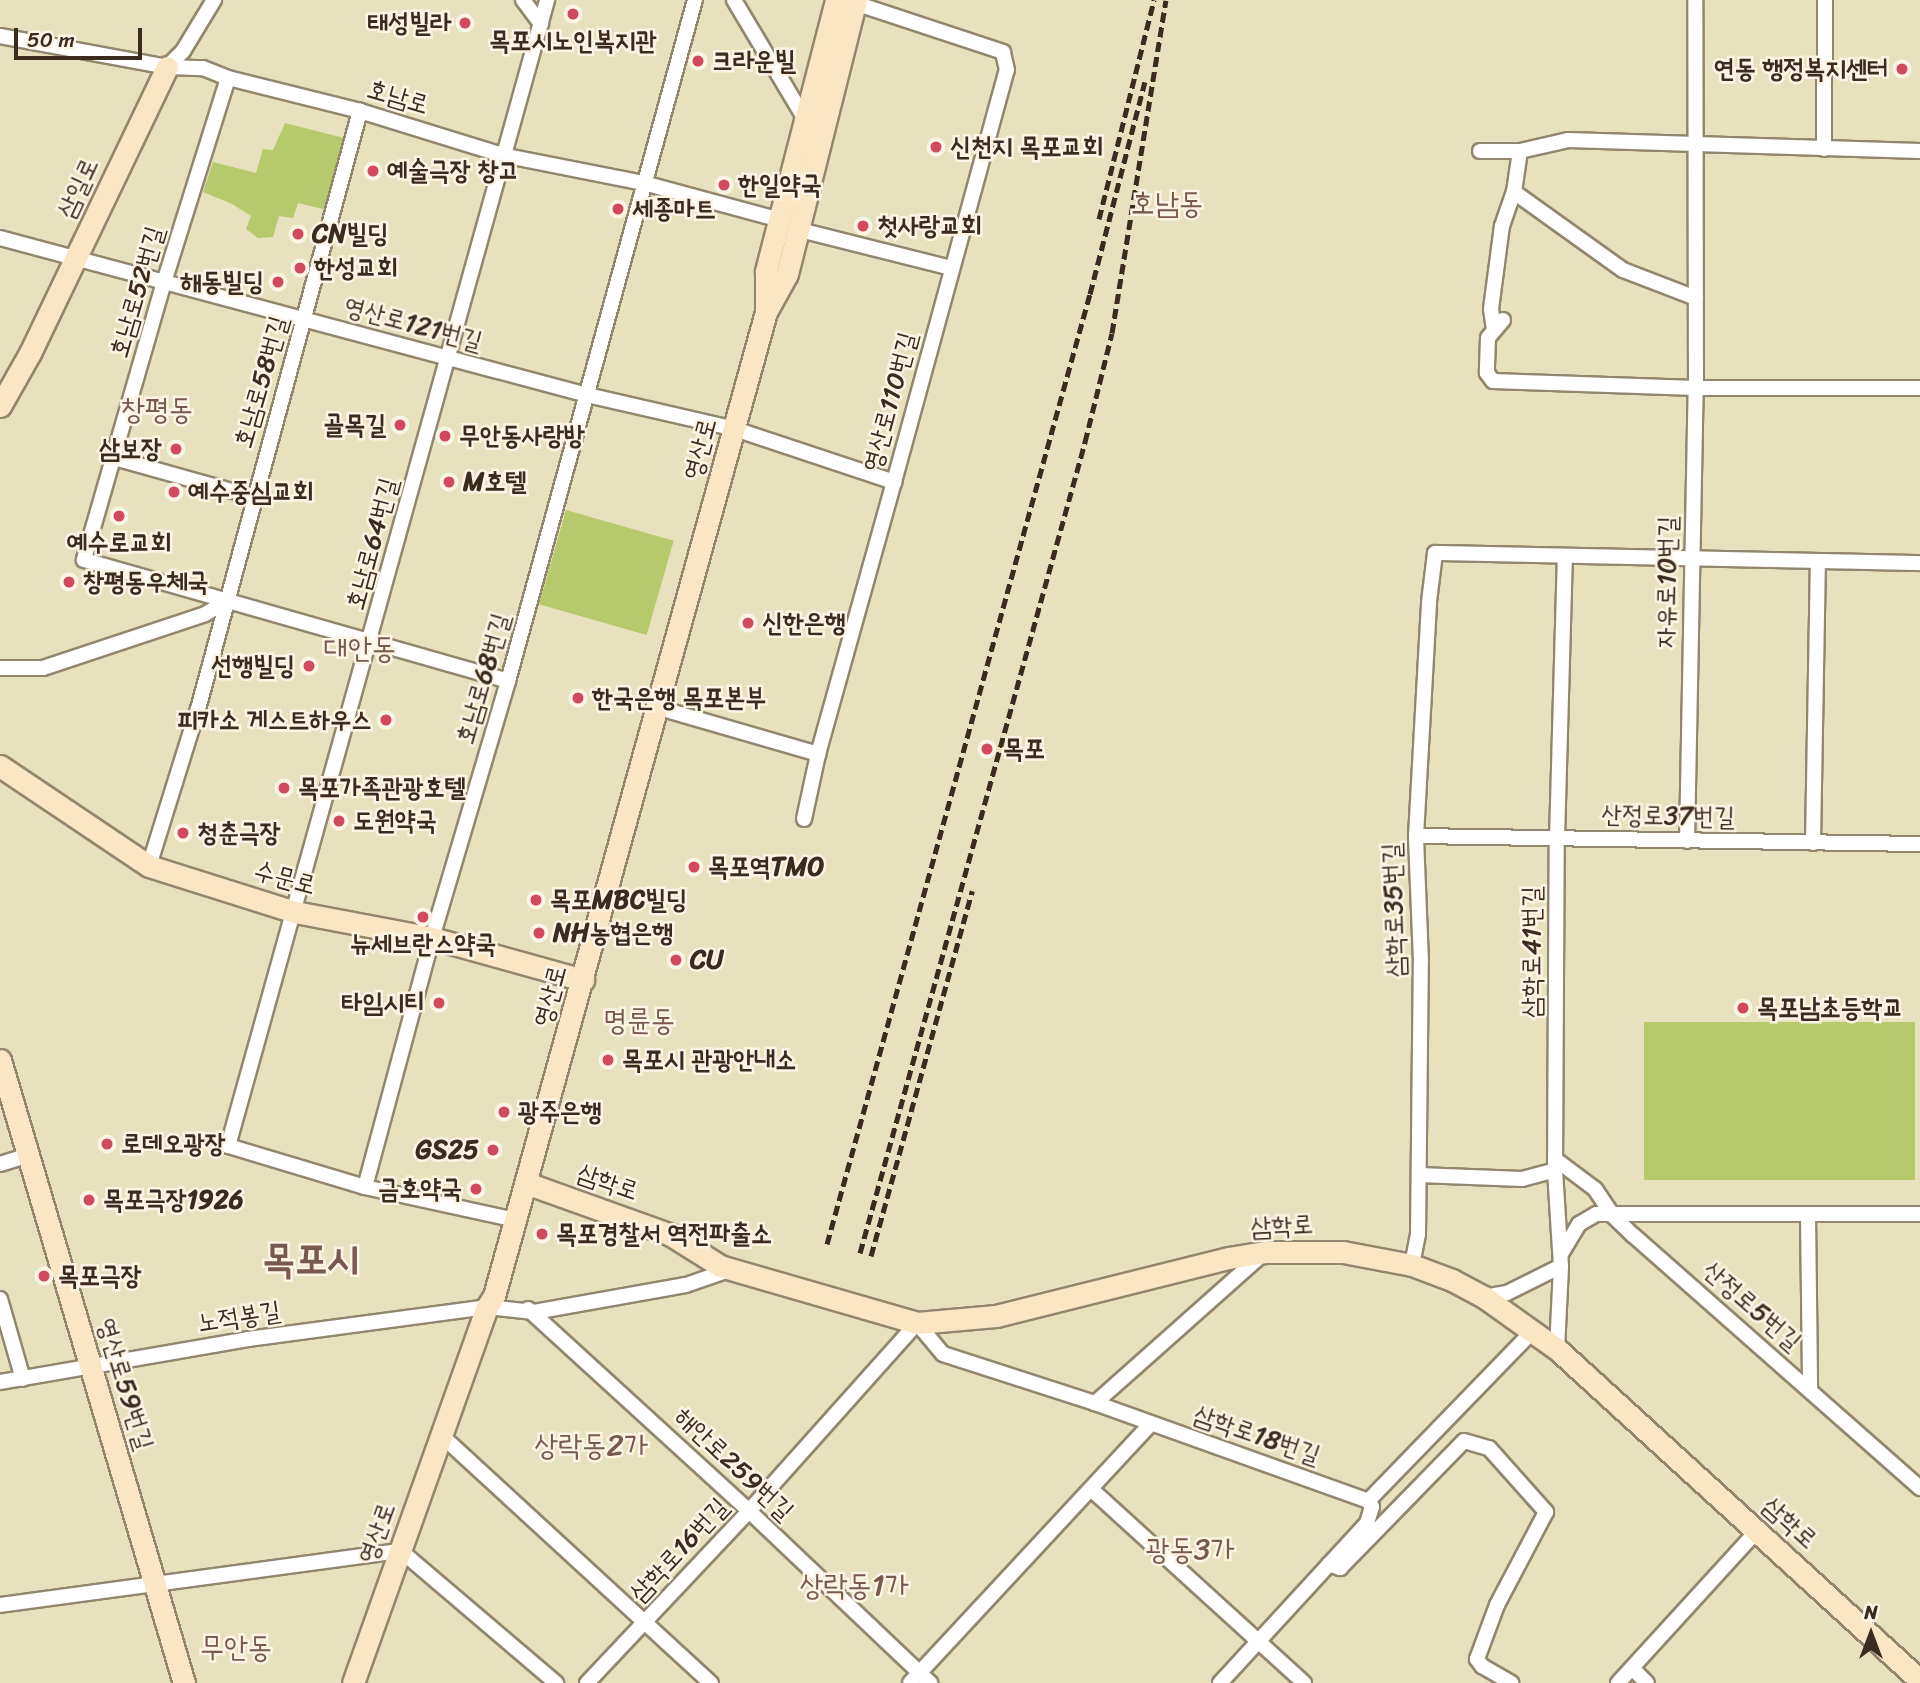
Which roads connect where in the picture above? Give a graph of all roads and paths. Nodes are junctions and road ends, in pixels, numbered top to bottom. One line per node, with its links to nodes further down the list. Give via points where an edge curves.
1 (214, 0): 11 (street, 삼일로, via 183,51)
2 (523, 0): 9 (street)
3 (547, 0): 9 (street, 호남로64번길)
4 (695, 0): 21 (street, 호남로68번길)
5 (734, 0): 14 (street)
6 (1695, 0): 15 (street, 자유로10번길)
7 (1825, 0): 16 (street)
8 (849, 1): 14 (street, 영산로); 24 (street, 영산로); 27 (street, 영산로110번길, via 1003,52 1005,79)
9 (541, 24): 20 (street, 호남로64번길)
10 (0, 36): 11 (street, 호남로)
11 (167, 67): 12 (street, 호남로, via 203,68); 26 (street, 삼일로)
12 (228, 78): 13 (street, 호남로); 28 (street, 호남로52번길)
13 (360, 111): 20 (street, 호남로); 31 (street, 호남로58번길)
14 (805, 119): 23 (street, 영산로)
15 (1694, 146): 16 (street); 18 (street, via 1568,140); 29 (street, 자유로10번길)
16 (1825, 149): 19 (street)
17 (1480, 151): 18 (street)
18 (1520, 151): 22 (street)
19 (1920, 151)
20 (502, 155): 21 (street, 호남로); 32 (street, 호남로64번길)
21 (645, 183): 23 (street, 호남로); 35 (street, 호남로68번길)
22 (1514, 192): 29 (street, via 1623,270); 33 (street, via 1502,226 1491,309 1499,325 1488,338 1487,373 1493,381)
23 (779, 220): 30 (street, 영산로, via 766,271)
24 (800, 230): 27 (street); 30 (street, 영산로, via 787,274)
25 (0, 238): 26 (street, 영산로121번길)
26 (76, 259): 28 (street, 영산로121번길); 36 (street, 삼일로)
27 (951, 268): 39 (street, 영산로110번길)
28 (164, 282): 31 (street, 영산로121번길); 38 (street, 호남로52번길)
29 (1696, 299): 33 (street, 자유로10번길)
30 (766, 312): 37 (street, 영산로)
31 (304, 320): 32 (street, 영산로121번길); 40 (street, 호남로58번길)
32 (449, 358): 35 (street, 영산로121번길); 46 (street, 호남로64번길)
33 (1696, 388): 34 (street); 42 (street, 자유로10번길)
34 (1920, 388)
35 (587, 395): 37 (street, 영산로121번길); 48 (street, 호남로68번길)
36 (0, 406)
37 (735, 429): 39 (street, 영산로121번길); 49 (street, 영산로)
38 (114, 458): 40 (street); 45 (street, 호남로52번길, via 85,560)
39 (894, 482): 50 (street, 영산로110번길)
40 (254, 497): 45 (street, 호남로58번길)
41 (1565, 556): 42 (street); 53 (street, 삼학로35번길, via 1435,553); 54 (street, 삼학로41번길)
42 (1692, 558): 43 (street); 55 (street, 자유로10번길)
43 (1818, 561): 44 (street); 56 (street)
44 (1920, 563)
45 (226, 602): 46 (street); 47 (street, via 205,614 43,668); 58 (street, 호남로58번길)
46 (370, 644): 48 (street); 59 (street, 호남로64번길)
47 (0, 668)
48 (508, 681): 60 (street, 호남로68번길)
49 (659, 708): 50 (street); 61 (street, 영산로)
50 (818, 754): 52 (street, 영산로110번길)
51 (0, 766): 58 (street, 수문로)
52 (804, 819)
53 (1416, 836): 54 (street, 산정로37번길); 66 (street, 삼학로35번길, via 1421,962)
54 (1557, 839): 55 (street, 산정로37번길); 65 (street, 삼학로41번길)
55 (1687, 841): 56 (street, 산정로37번길)
56 (1813, 843): 57 (street, 산정로37번길)
57 (1920, 844)
58 (149, 866): 59 (street, 수문로)
59 (295, 912): 60 (street, 수문로); 68 (street, 호남로64번길, via 228,1146)
60 (432, 937): 61 (street, 수문로); 68 (street, 호남로68번길)
61 (583, 980): 67 (street, 영산로)
62 (0, 1060): 63 (street, 영산로59번길)
63 (27, 1156): 64 (street); 84 (street, 영산로59번길)
64 (0, 1164)
65 (1555, 1165): 66 (street, via 1522,1179); 71 (street, 산정로5번길, via 1595,1189); 74 (street, 삼학로41번길)
66 (1419, 1175): 75 (street, 삼학로35번길, via 1418,1234)
67 (526, 1183): 72 (street, 영산로); 76 (street, 삼학로, via 671,1235)
68 (365, 1187): 72 (street)
69 (1920, 1214): 70 (street)
70 (1808, 1215): 71 (street); 87 (street)
71 (1613, 1216): 74 (street, via 1586,1217 1573,1232); 87 (street, 산정로5번길)
72 (516, 1220): 79 (street, 영산로)
73 (1265, 1252): 75 (street, 삼학로, via 1343,1252); 81 (street, 삼학로, via 996,1316); 88 (street)
74 (1561, 1260): 77 (street, via 1507,1293); 83 (street, 삼학로41번길)
75 (1412, 1265): 77 (street, 삼학로)
76 (732, 1269): 80 (street, 노적봉길, via 686,1284); 81 (street, 삼학로)
77 (1484, 1297): 82 (street, 삼학로)
78 (0, 1299): 85 (street)
79 (491, 1301): 80 (street, 노적봉길); 84 (street, 노적봉길); 90 (street, 영산로)
80 (534, 1312): 94 (street, 해안로259번길)
81 (917, 1323): 88 (street, 삼학로18번길, via 943,1353); 94 (street, 삼학로16번길)
82 (1533, 1331): 83 (street, 삼학로); 93 (street)
83 (1557, 1349): 95 (street, 삼학로)
84 (91, 1367): 85 (street, 노적봉길); 98 (street, 영산로59번길)
85 (23, 1379): 86 (street, 노적봉길)
86 (0, 1382)
87 (1810, 1388): 91 (street, 산정로5번길)
88 (1095, 1404): 89 (street, 삼학로18번길)
89 (1151, 1424): 92 (street); 93 (street, 삼학로18번길)
90 (442, 1435): 96 (street, 영산로); 100 (street)
91 (1920, 1488)
92 (1091, 1489): 101 (street); 103 (street)
93 (1368, 1501): 97 (street, via 1372,1507 1367,1524)
94 (749, 1511): 100 (street, 삼학로16번길); 103 (street, 해안로259번길)
95 (1757, 1531): 102 (street); 104 (street, 삼학로)
96 (401, 1551): 98 (street); 106 (street, 영산로); 107 (street)
97 (1329, 1564): 101 (street); 112 (street, via 1340,1568 1464,1441 1489,1448 1546,1512 1497,1605 1477,1659 1482,1667)
98 (155, 1586): 99 (street); 105 (street, 영산로59번길)
99 (0, 1605)
100 (646, 1621): 108 (street, 삼학로16번길); 109 (street)
101 (1258, 1641): 110 (street); 111 (street)
102 (1632, 1668): 113 (street); 114 (street)
103 (920, 1680)
104 (1920, 1681)
105 (184, 1683)
106 (353, 1683)
107 (556, 1683)
108 (587, 1683)
109 (711, 1683)
110 (1220, 1683)
111 (1304, 1683)
112 (1512, 1683)
113 (1618, 1683)
114 (1647, 1683)

